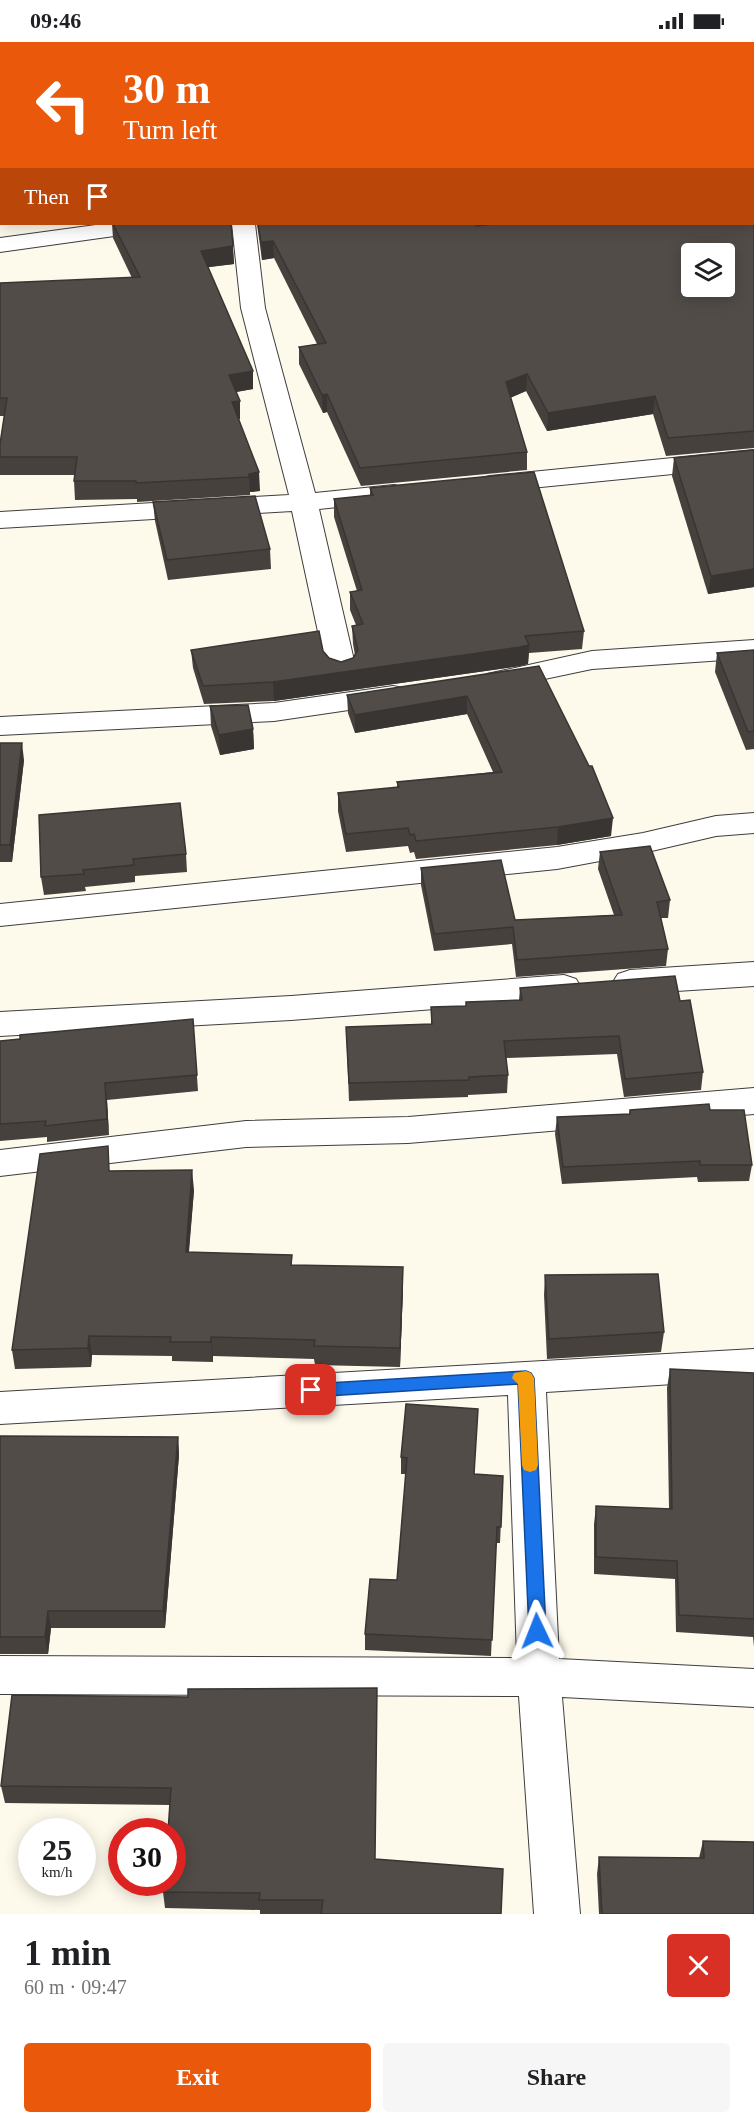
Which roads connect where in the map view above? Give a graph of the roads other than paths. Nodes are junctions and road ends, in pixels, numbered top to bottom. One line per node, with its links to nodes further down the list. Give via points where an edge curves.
1 (143, 225): 3 (street)
2 (243, 225): 7 (street, via 253,308)
3 (0, 245)
4 (754, 458): 5 (street)
5 (470, 486)
6 (422, 490): 7 (street)
7 (304, 502): 8 (street); 10 (street)
8 (0, 520)
9 (754, 649): 11 (street, via 592,660)
10 (340, 669)
11 (473, 683)
12 (414, 692): 13 (street, via 274,712)
13 (0, 726)
14 (754, 822): 15 (street, via 557,858)
15 (0, 915)
16 (754, 974): 17 (street, via 291,1008)
17 (0, 1024)
18 (754, 1101): 19 (street, via 408,1130 246,1134)
19 (0, 1163)
20 (754, 1364): 21 (street)
21 (526, 1378): 22 (street); 24 (street)
22 (0, 1408)
23 (0, 1675): 24 (street)
24 (539, 1677): 25 (street); 26 (street)
25 (754, 1688)
26 (557, 1914)

